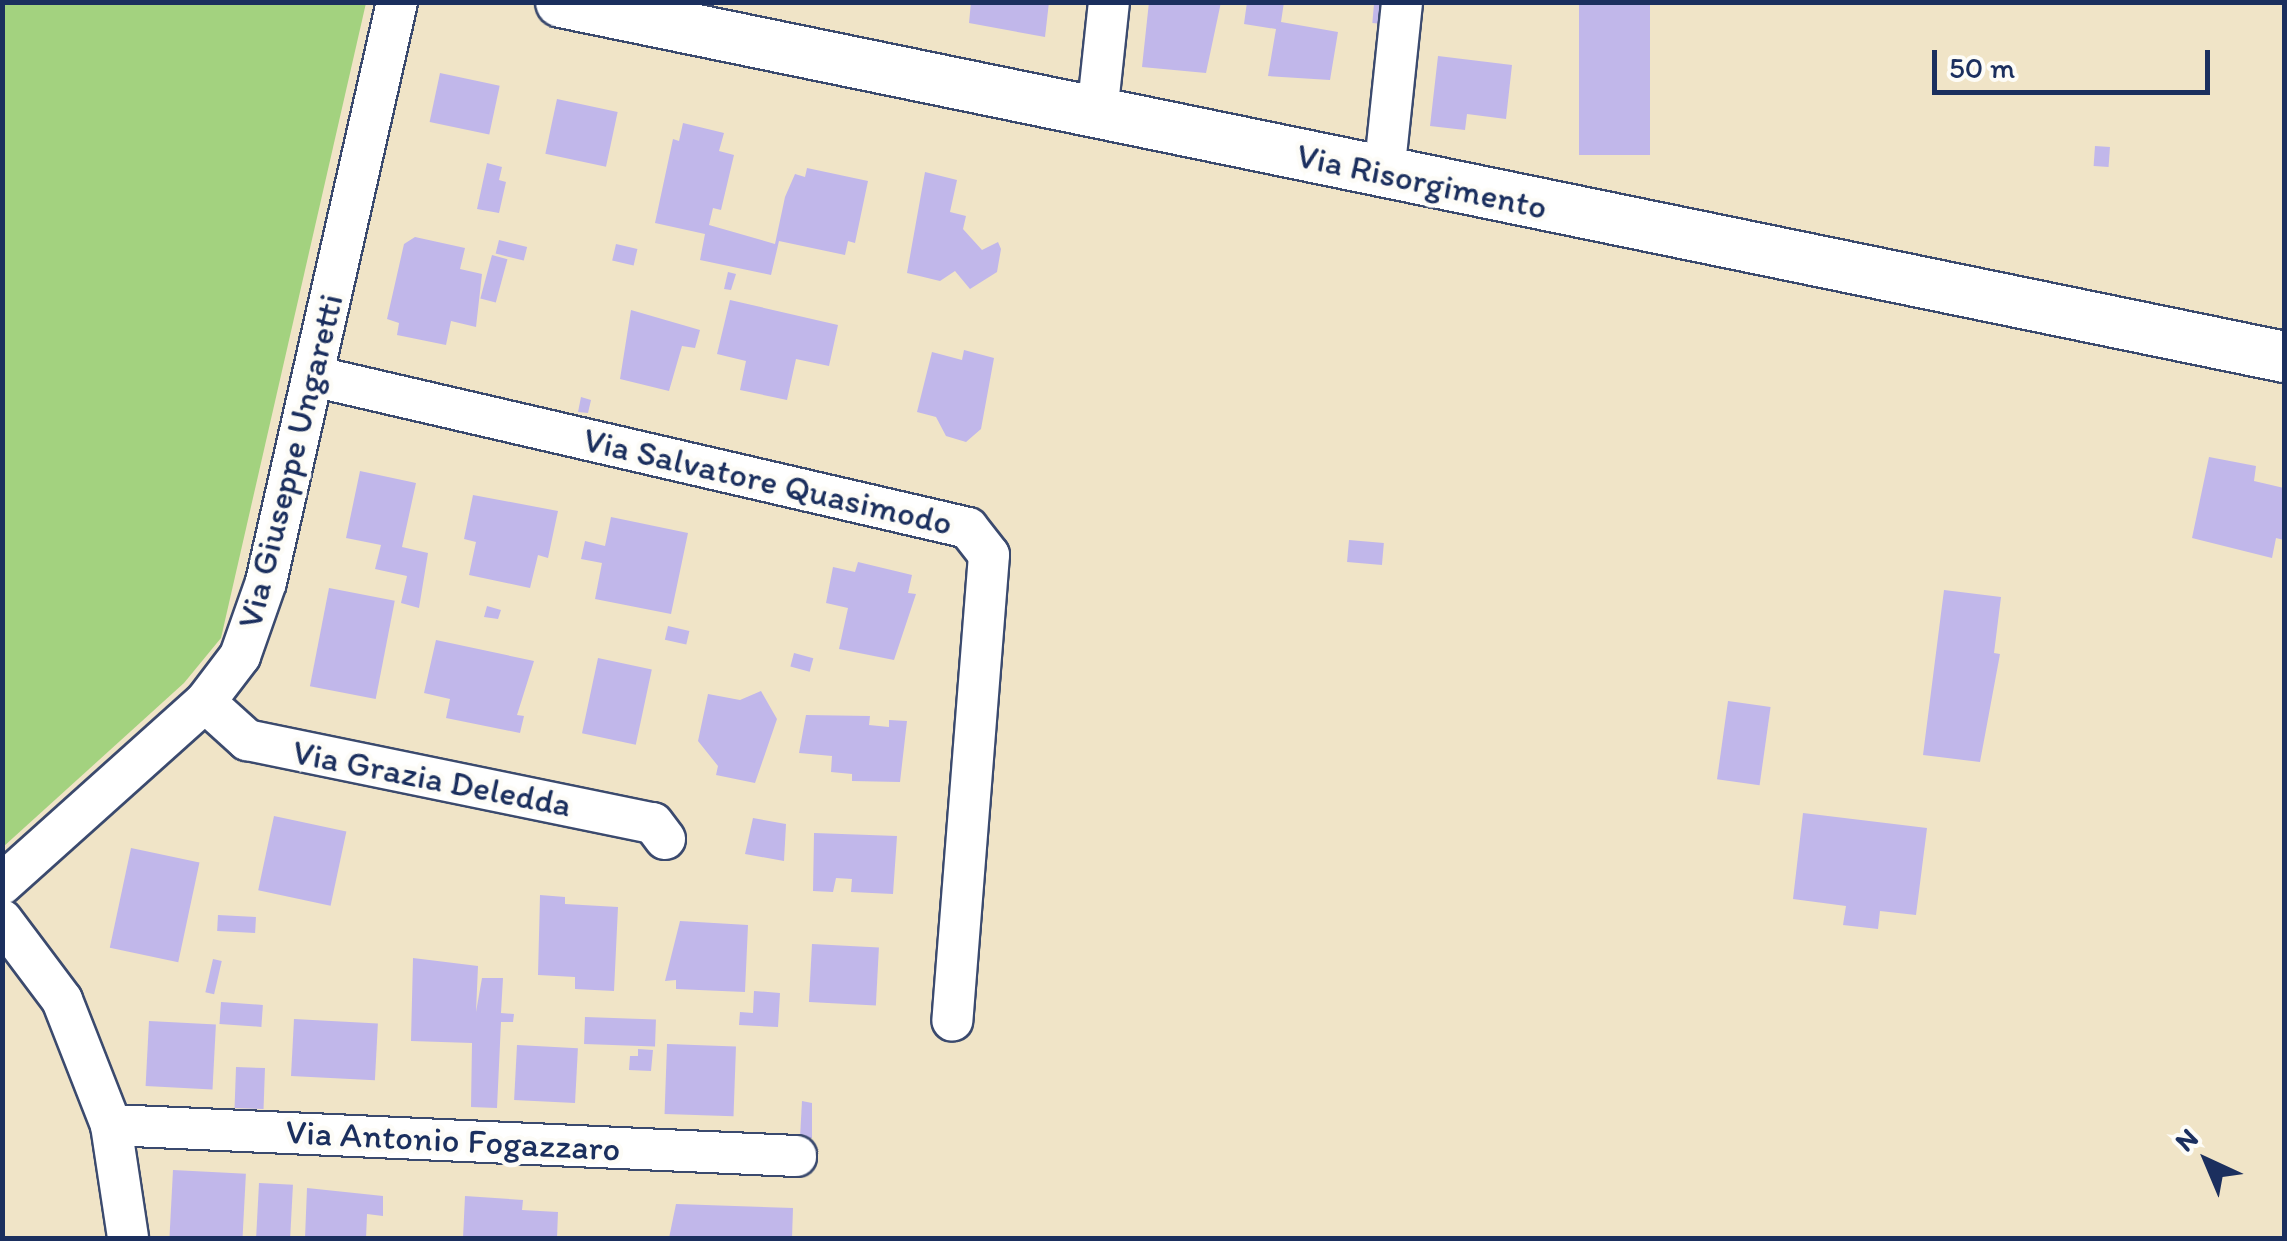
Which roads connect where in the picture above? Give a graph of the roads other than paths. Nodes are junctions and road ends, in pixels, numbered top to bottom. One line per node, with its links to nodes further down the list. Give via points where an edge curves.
1 (397, 2): 8 (street, Via Giuseppe Ungaretti)
2 (560, 2): 5 (street, Via Risorgimento)
3 (1110, 2): 5 (street)
4 (1402, 2): 6 (street)
5 (1098, 114): 6 (street, Via Risorgimento)
6 (1384, 174): 7 (street, Via Risorgimento)
7 (2284, 356)
8 (313, 376): 9 (street, Via Giuseppe Ungaretti, via 266,582 240,656); 13 (street, Via Salvatore Quasimodo, via 968,528 989,555)
9 (206, 702): 10 (street, Via Grazia Deledda, via 247,740 653,822); 11 (street, Via Giuseppe Ungaretti)
10 (665, 839)
11 (2, 884)
12 (2, 920): 14 (street, via 62,1000)
13 (952, 1020)
14 (111, 1125): 15 (street, Via Antonio Fogazzaro); 16 (street)
15 (796, 1156)
16 (128, 1238)

